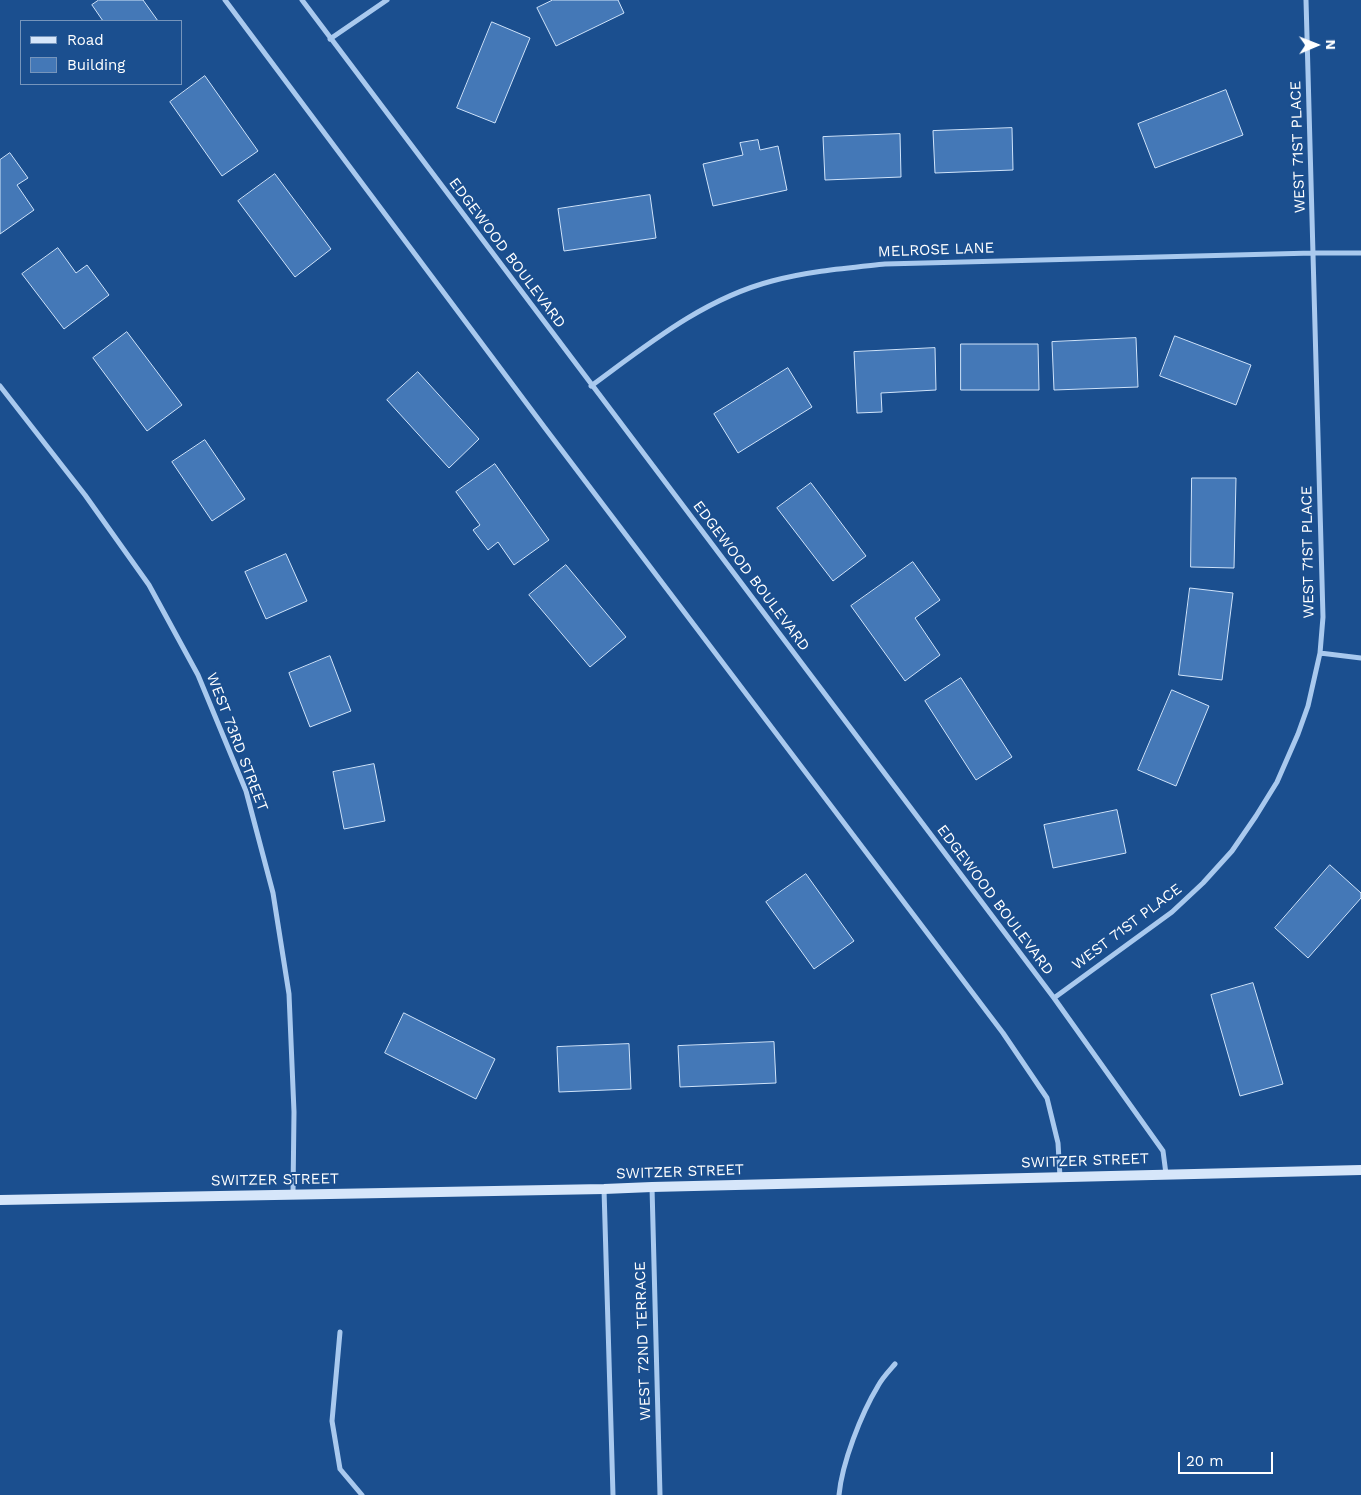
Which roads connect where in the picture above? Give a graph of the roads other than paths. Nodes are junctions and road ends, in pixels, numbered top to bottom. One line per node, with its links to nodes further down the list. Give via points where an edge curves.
1 (225, 0): 15 (street, via 1003,1033 1047,1098 1058,1143)
2 (302, 0): 5 (street, EDGEWOOD BOULEVARD)
3 (387, 0): 5 (street)
4 (1306, 0): 6 (street, WEST 71ST PLACE)
5 (330, 38): 9 (street, EDGEWOOD BOULEVARD)
6 (1314, 253): 7 (street, MELROSE LANE); 9 (street, MELROSE LANE, via 885,264 819,271 771,282 694,314); 10 (street, WEST 71ST PLACE, via 1323,617)
7 (1361, 253)
8 (0, 386): 18 (street, WEST 73RD STREET, via 149,585 198,675 246,791 273,893 288,994 294,1112)
9 (591, 386): 12 (street, EDGEWOOD BOULEVARD)
10 (1320, 653): 11 (street); 12 (street, WEST 71ST PLACE, via 1298,734 1276,782 1232,851 1172,912)
11 (1361, 658)
12 (1054, 998): 14 (street, EDGEWOOD BOULEVARD, via 1163,1151)
13 (1361, 1170): 14 (street, SWITZER STREET)
14 (1166, 1174): 15 (street, SWITZER STREET)
15 (1060, 1177): 16 (street, SWITZER STREET)
16 (652, 1186): 17 (street, SWITZER STREET); 24 (street, WEST 72ND TERRACE)
17 (604, 1189): 18 (street, SWITZER STREET); 23 (street)
18 (293, 1195): 19 (street, SWITZER STREET)
19 (0, 1200)
20 (340, 1332): 22 (street, via 332,1422 340,1469)
21 (894, 1364): 25 (street, via 878,1385 855,1434 840,1478)
22 (362, 1495)
23 (612, 1495)
24 (660, 1495)
25 (839, 1495)

